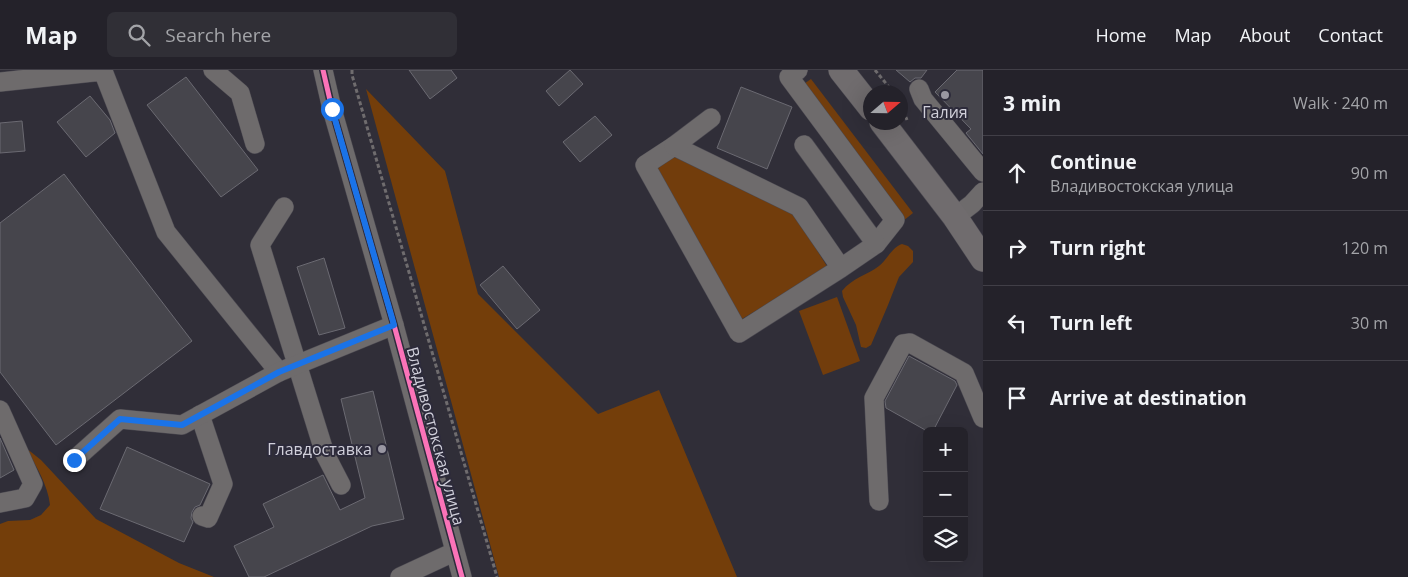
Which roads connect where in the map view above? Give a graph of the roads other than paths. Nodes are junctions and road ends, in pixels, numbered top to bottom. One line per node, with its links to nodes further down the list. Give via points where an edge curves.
1 (213, 70): 11 (street, via 240,92)
2 (323, 70): 21 (street, Владивостокская улица)
3 (798, 70): 18 (street, via 789,77 895,220)
4 (109, 71): 6 (street); 23 (street, via 166,232)
5 (847, 73): 8 (main road)
6 (0, 82)
7 (919, 89): 14 (street, via 923,100)
8 (863, 97)
9 (711, 118): 12 (street)
10 (888, 130): 17 (main road)
11 (255, 144)
12 (674, 146): 20 (street, via 799,207); 20 (street, via 645,165 739,333)
13 (804, 146): 18 (street)
14 (983, 172)
15 (983, 192): 17 (street)
16 (284, 207): 22 (street, via 260,245)
17 (956, 217): 19 (main road)
18 (876, 244): 20 (street)
19 (983, 259)
20 (841, 268)
21 (394, 325): 22 (street); 32 (street, Владивостокская улица)
22 (298, 364): 23 (street); 28 (street, via 325,454)
23 (279, 372): 25 (street)
24 (0, 410): 30 (street, via 33,484 25,498)
25 (200, 415): 27 (street, via 182,425 120,419); 31 (street, via 224,484 208,518)
26 (983, 418): 29 (street, via 964,373 910,343 903,344 874,398)
27 (74, 460)
28 (341, 485)
29 (879, 501)
30 (0, 503)
31 (202, 516)
32 (454, 552): 33 (street); 34 (street, Владивостокская улица)
33 (400, 577)
34 (462, 577)

